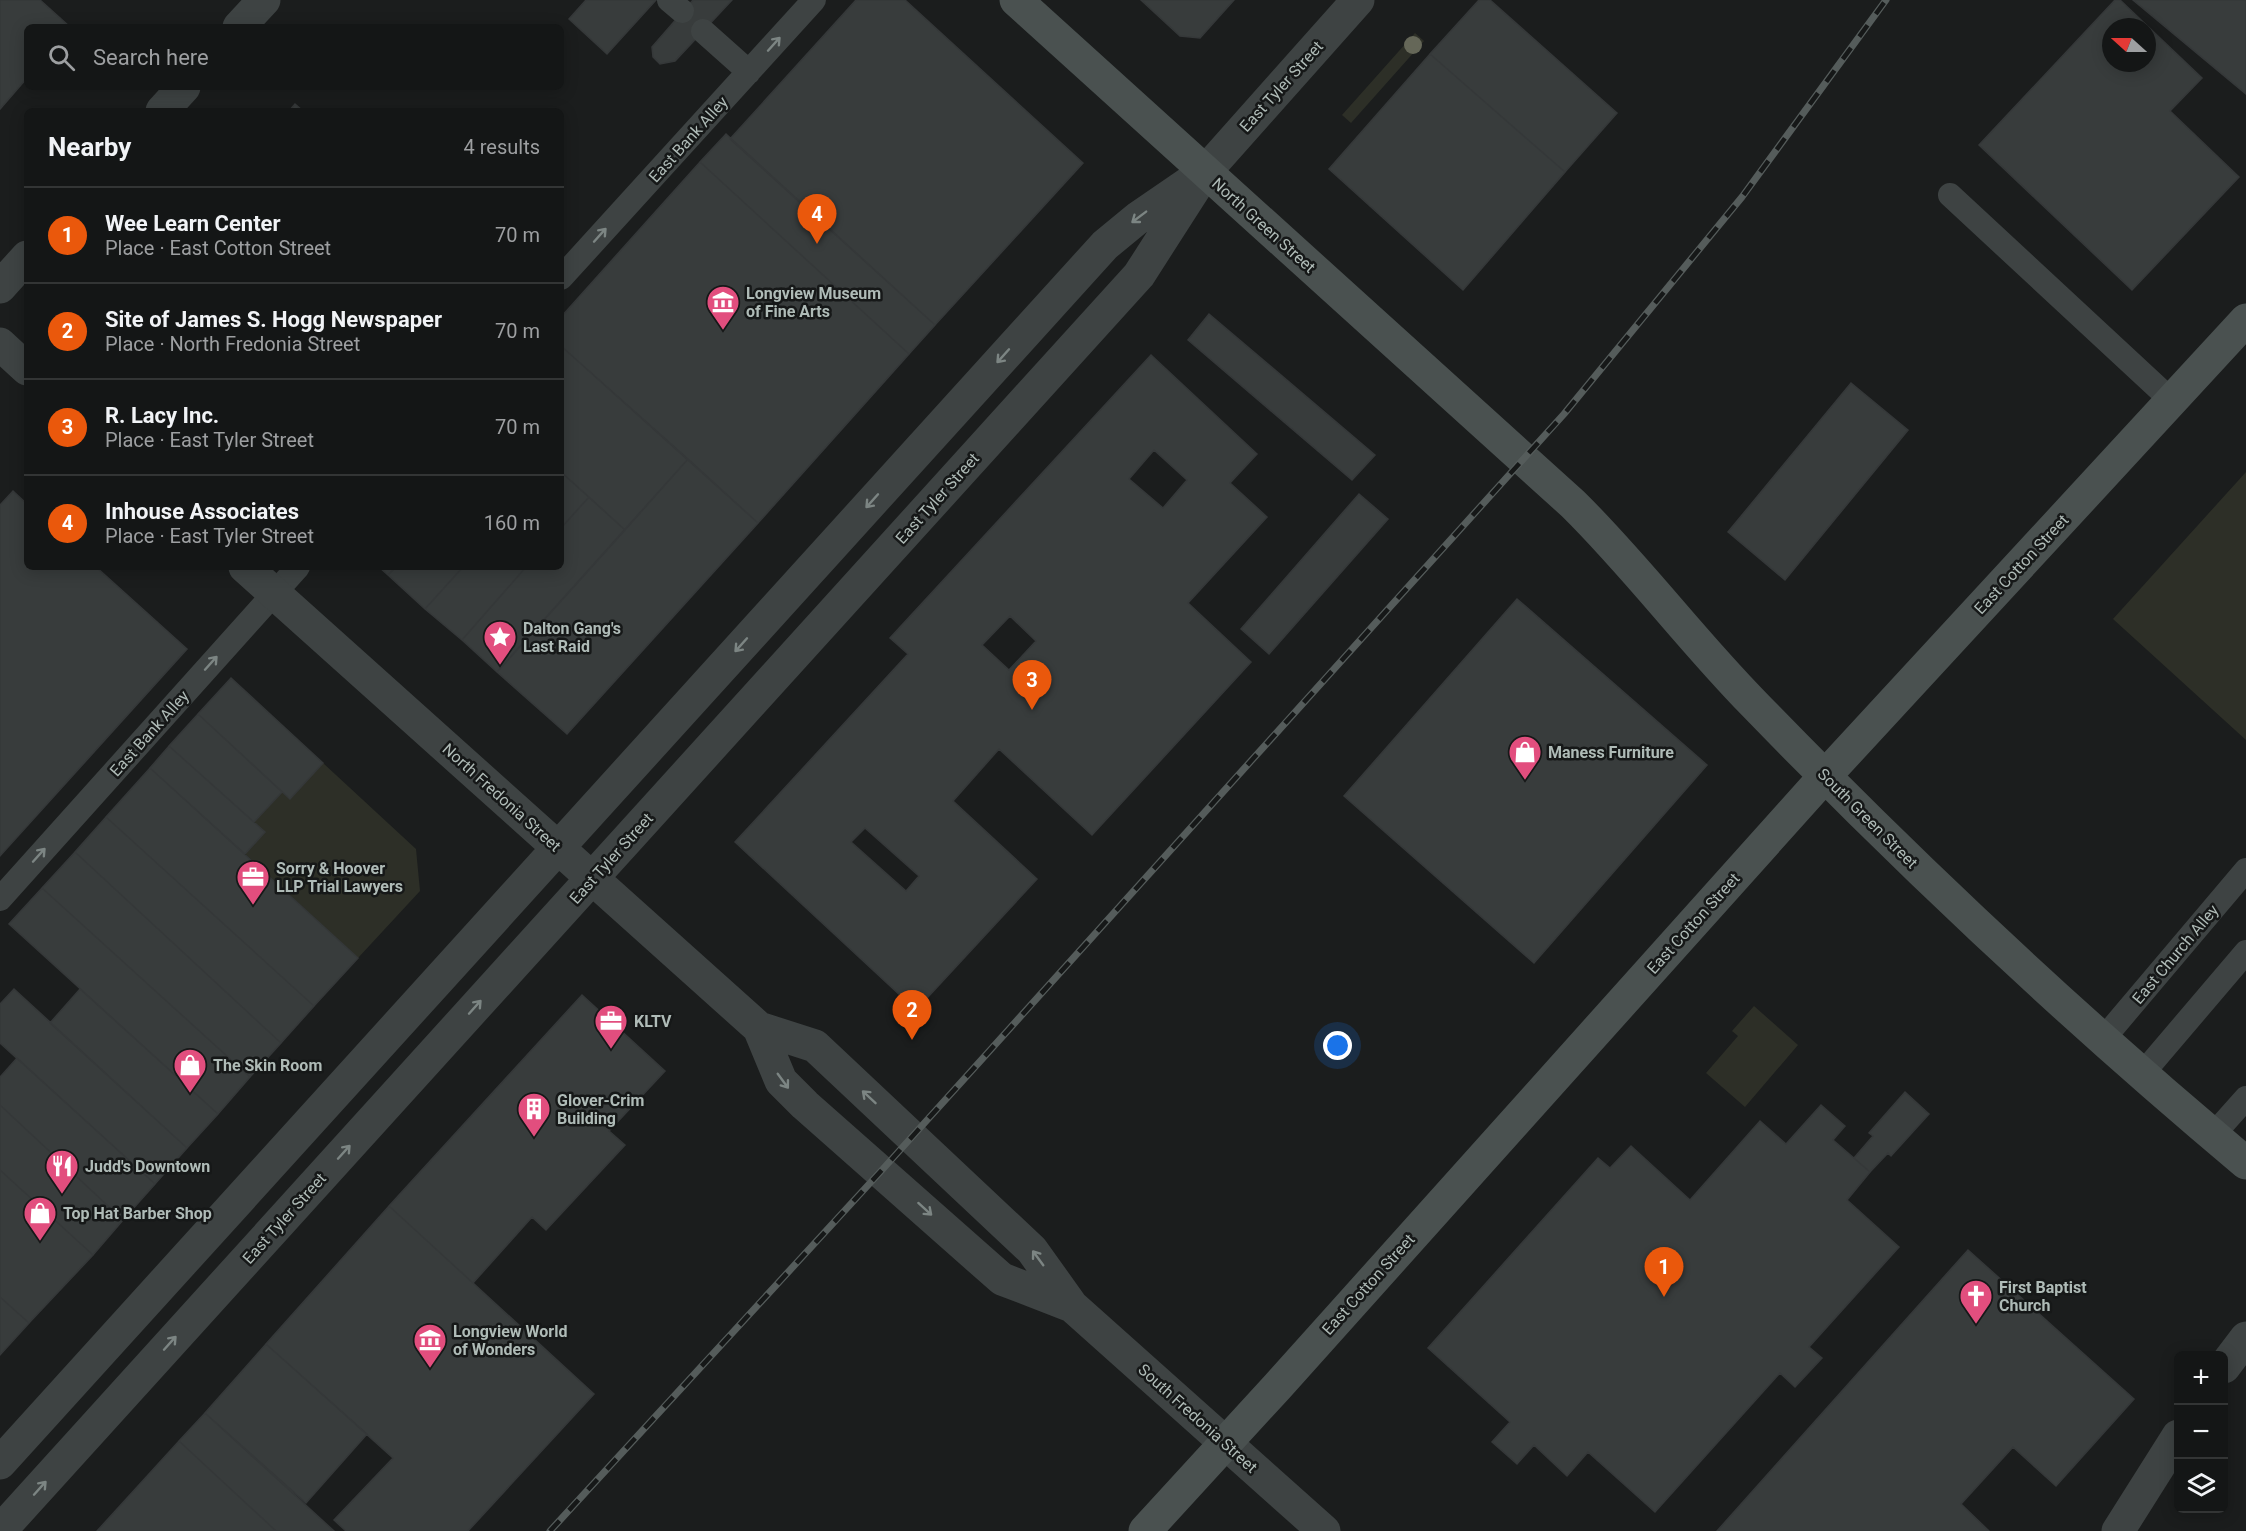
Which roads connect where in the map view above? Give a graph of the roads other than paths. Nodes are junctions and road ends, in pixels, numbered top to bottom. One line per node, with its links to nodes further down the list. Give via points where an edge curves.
1 (264, 0): 5 (street)
2 (814, 0): 7 (lane, East Bank Alley, one-way to 2)
3 (1016, 0): 10 (street, North Green Street)
4 (1358, 0): 10 (street, East Tyler Street)
5 (242, 24)
6 (703, 31): 7 (lane)
7 (749, 72): 13 (lane, East Bank Alley, one-way to 7)
8 (181, 90): 9 (street)
9 (165, 108)
10 (1205, 172): 19 (street, North Green Street); 24 (street, East Tyler Street, one-way to 24, via 1138,217 1105,245); 26 (street, East Tyler Street, via 1139,274)
11 (1950, 195): 18 (lane)
12 (24, 261): 14 (street)
13 (564, 275)
14 (0, 287)
15 (2246, 320): 18 (street, East Cotton Street)
16 (0, 344): 17 (street)
17 (24, 366)
18 (2172, 401): 23 (street, East Cotton Street)
19 (1514, 449): 23 (street, South Green Street, via 1597,527 1702,650)
20 (248, 570): 22 (street, North Fredonia Street)
21 (295, 570): 22 (lane, East Bank Alley)
22 (274, 594): 24 (street, North Fredonia Street); 27 (lane, East Bank Alley, one-way to 22)
23 (1825, 776): 30 (street, South Green Street, via 1893,844); 40 (street, East Cotton Street)
24 (558, 848): 26 (street, North Fredonia Street); 42 (street, East Tyler Street)
25 (2246, 870): 30 (lane, East Church Alley)
26 (593, 879): 29 (street, North Fredonia Street); 43 (street, East Tyler Street, one-way to 26)
27 (0, 899)
28 (2246, 952): 31 (lane)
29 (759, 1028): 34 (street, North Fredonia Street, one-way to 29, via 814,1046); 36 (street, North Fredonia Street, one-way to 36, via 781,1081)
30 (2104, 1038): 31 (street, South Green Street)
31 (2143, 1073): 33 (street, South Green Street)
32 (2246, 1098): 33 (lane)
33 (2213, 1135): 35 (street, South Green Street)
34 (911, 1137): 37 (street, South Fredonia Street, one-way to 34, via 1032,1250)
35 (2246, 1162)
36 (882, 1170): 37 (street, South Fredonia Street, one-way to 37, via 1002,1278)
37 (1072, 1306): 40 (street, South Fredonia Street)
38 (2246, 1338): 39 (street)
39 (2228, 1361)
40 (1226, 1442): 44 (street, East Cotton Street); 45 (street, South Fredonia Street)
41 (2174, 1442): 46 (street)
42 (0, 1463)
43 (0, 1531)
44 (1145, 1531)
45 (1324, 1531)
46 (2118, 1531)

